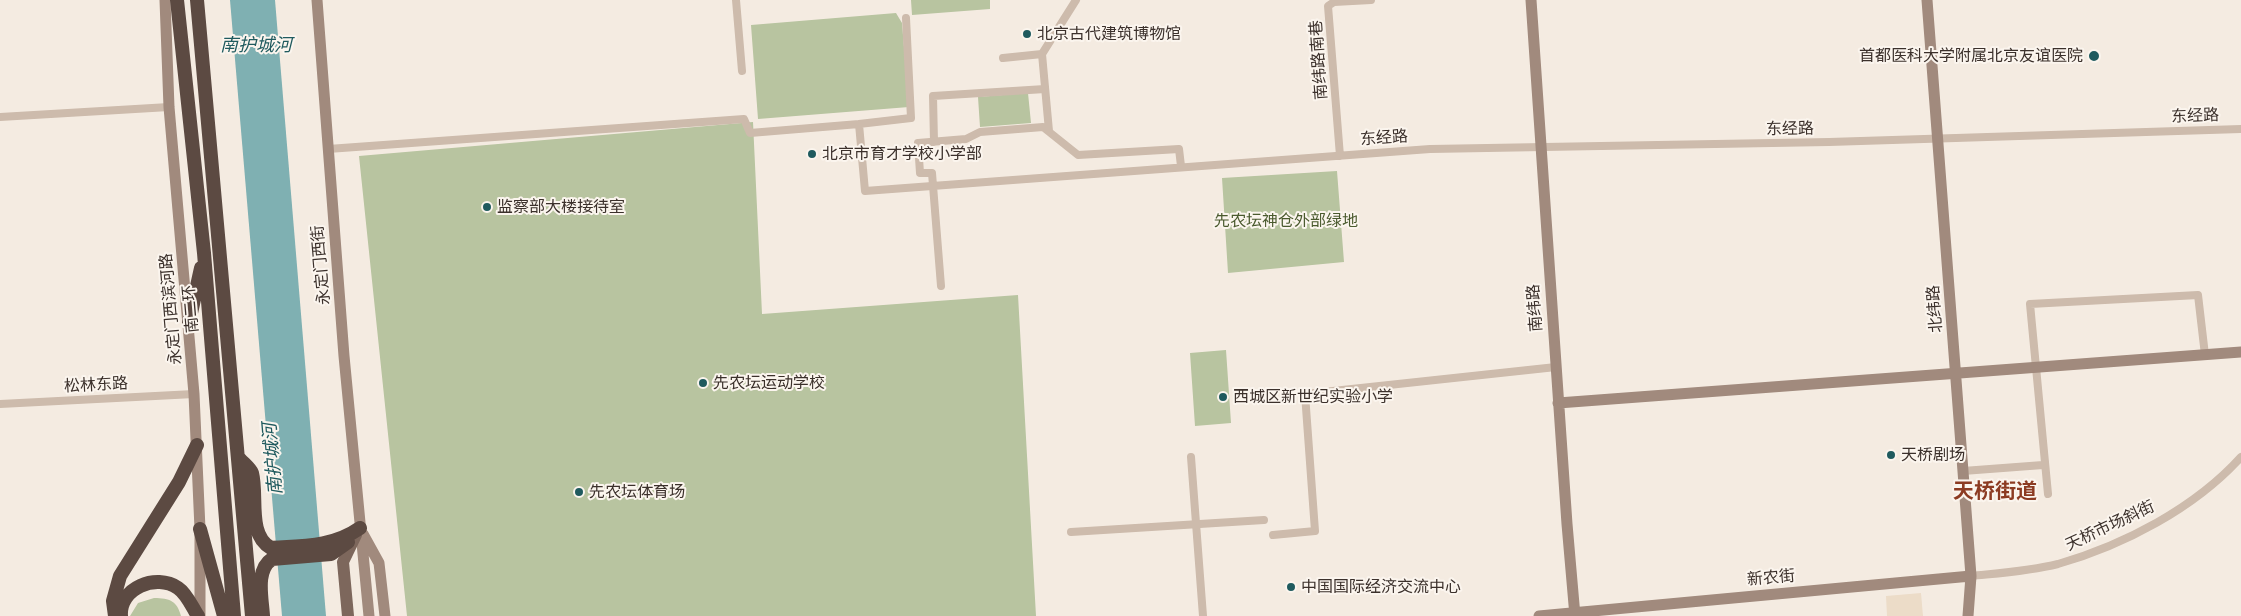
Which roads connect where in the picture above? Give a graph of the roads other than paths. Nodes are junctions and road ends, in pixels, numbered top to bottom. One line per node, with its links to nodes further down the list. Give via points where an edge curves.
1 (165, 0): 15 (street, 永定门西滨河路)
2 (177, 0): 27 (highway, 南二环)
3 (317, 0): 23 (street, 永定门西街)
4 (736, 0): 13 (street)
5 (1076, 0): 11 (street)
6 (1371, 0): 24 (street, 南纬路南巷, via 1334,2 1328,6)
7 (1531, 0): 22 (street, 南纬路)
8 (1927, 0): 20 (street, 北纬路)
9 (197, 1): 41 (highway, 南二环)
10 (906, 18): 17 (street, via 911,118)
11 (1042, 54): 12 (street); 14 (street)
12 (1003, 58)
13 (742, 71)
14 (1045, 89): 19 (street); 21 (street, via 933,96)
15 (169, 107): 16 (street); 29 (street, 永定门西滨河路)
16 (0, 117)
17 (859, 124): 23 (street, via 750,133 744,119); 26 (street, 东经路, via 864,191)
18 (2241, 129): 20 (street, 东经路)
19 (1049, 131): 21 (street, via 1043,127 980,132 966,140); 25 (street, via 1078,155 1179,148)
20 (1938, 139): 22 (street, 东经路); 34 (street, 北纬路)
21 (934, 142): 26 (street, via 918,143 920,173 932,173)
22 (1541, 146): 24 (street, 东经路, via 1430,149); 32 (street, 南纬路)
23 (328, 149): 47 (street, 永定门西街)
24 (1340, 156): 25 (street, 东经路)
25 (1181, 166): 26 (street, 东经路)
26 (933, 185): 28 (street)
27 (204, 253): 29 (highway); 60 (highway, 南二环)
28 (940, 286)
29 (189, 322): 35 (street, 永定门西滨河路)
30 (2241, 352): 31 (street)
31 (2205, 355): 33 (street); 33 (street, via 2198,294 2030,304)
32 (1556, 367): 36 (street, 南纬路); 50 (street, via 1305,394 1315,531)
33 (2037, 368): 34 (street); 42 (street)
34 (1956, 374): 36 (street); 43 (street, 北纬路)
35 (194, 394): 37 (street, 松林东路); 38 (street, 永定门西滨河路)
36 (1558, 403): 55 (street, 南纬路)
37 (0, 404)
38 (197, 445): 48 (street, 永定门西滨河路); 56 (highway, via 179,482 120,576 112,601)
39 (1191, 456): 46 (street)
40 (2241, 457): 54 (street, 天桥市场斜街, via 2186,503 2107,546 2057,564)
41 (239, 458): 52 (highway, via 251,472 258,531); 61 (highway, 南二环)
42 (2044, 466): 43 (street); 44 (street)
43 (1963, 471): 54 (street, 北纬路)
44 (2048, 494)
45 (1264, 520): 46 (street)
46 (1196, 525): 49 (street); 67 (street)
47 (360, 528): 51 (highway, via 347,543); 53 (main road); 64 (street); 65 (street); 66 (street, via 379,563)
48 (200, 529): 58 (street, 永定门西滨河路); 59 (highway)
49 (1071, 532)
50 (1273, 535)
51 (330, 549): 52 (highway); 53 (highway)
52 (271, 553): 62 (highway, via 261,573)
53 (343, 562): 63 (main road)
54 (1971, 576): 55 (street, 新农街); 69 (street, 北纬路)
55 (1574, 615): 68 (street, 新农街)
56 (115, 616)
57 (121, 616): 58 (highway, via 120,611 130,593 142,584 156,582 179,588)
58 (199, 616)
59 (224, 616)
60 (234, 616)
61 (252, 616)
62 (262, 616)
63 (348, 616)
64 (363, 616)
65 (369, 616)
66 (384, 616)
67 (1203, 616)
68 (1539, 616)
69 (1968, 616)

